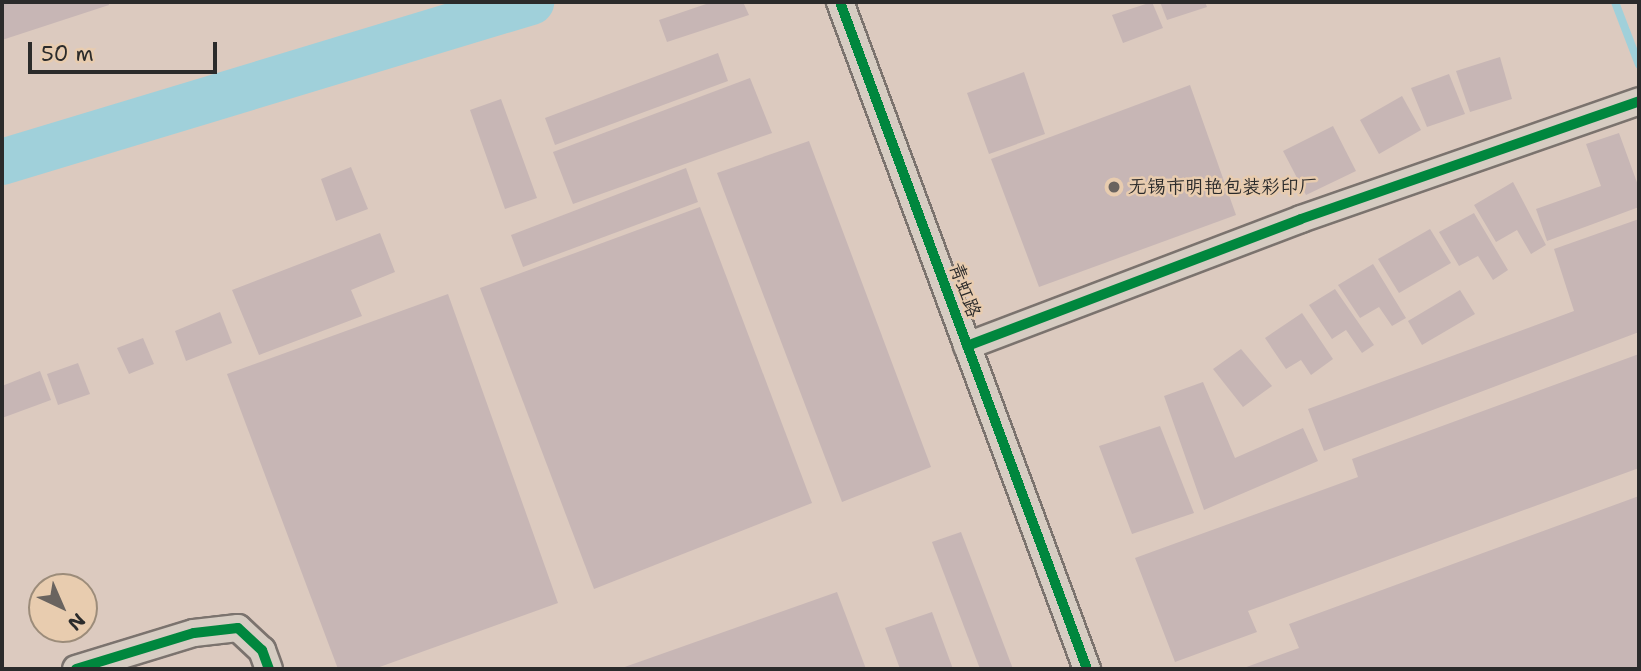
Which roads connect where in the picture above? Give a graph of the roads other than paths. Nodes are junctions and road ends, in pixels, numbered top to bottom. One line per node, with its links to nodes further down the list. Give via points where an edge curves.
1 (841, 4): 3 (street, 青虹路)
2 (1637, 102): 3 (street, via 1301,219)
3 (967, 346): 6 (street, 青虹路)
4 (76, 669): 5 (street, via 194,633 238,628 262,650)
5 (269, 669)
6 (1087, 669)

